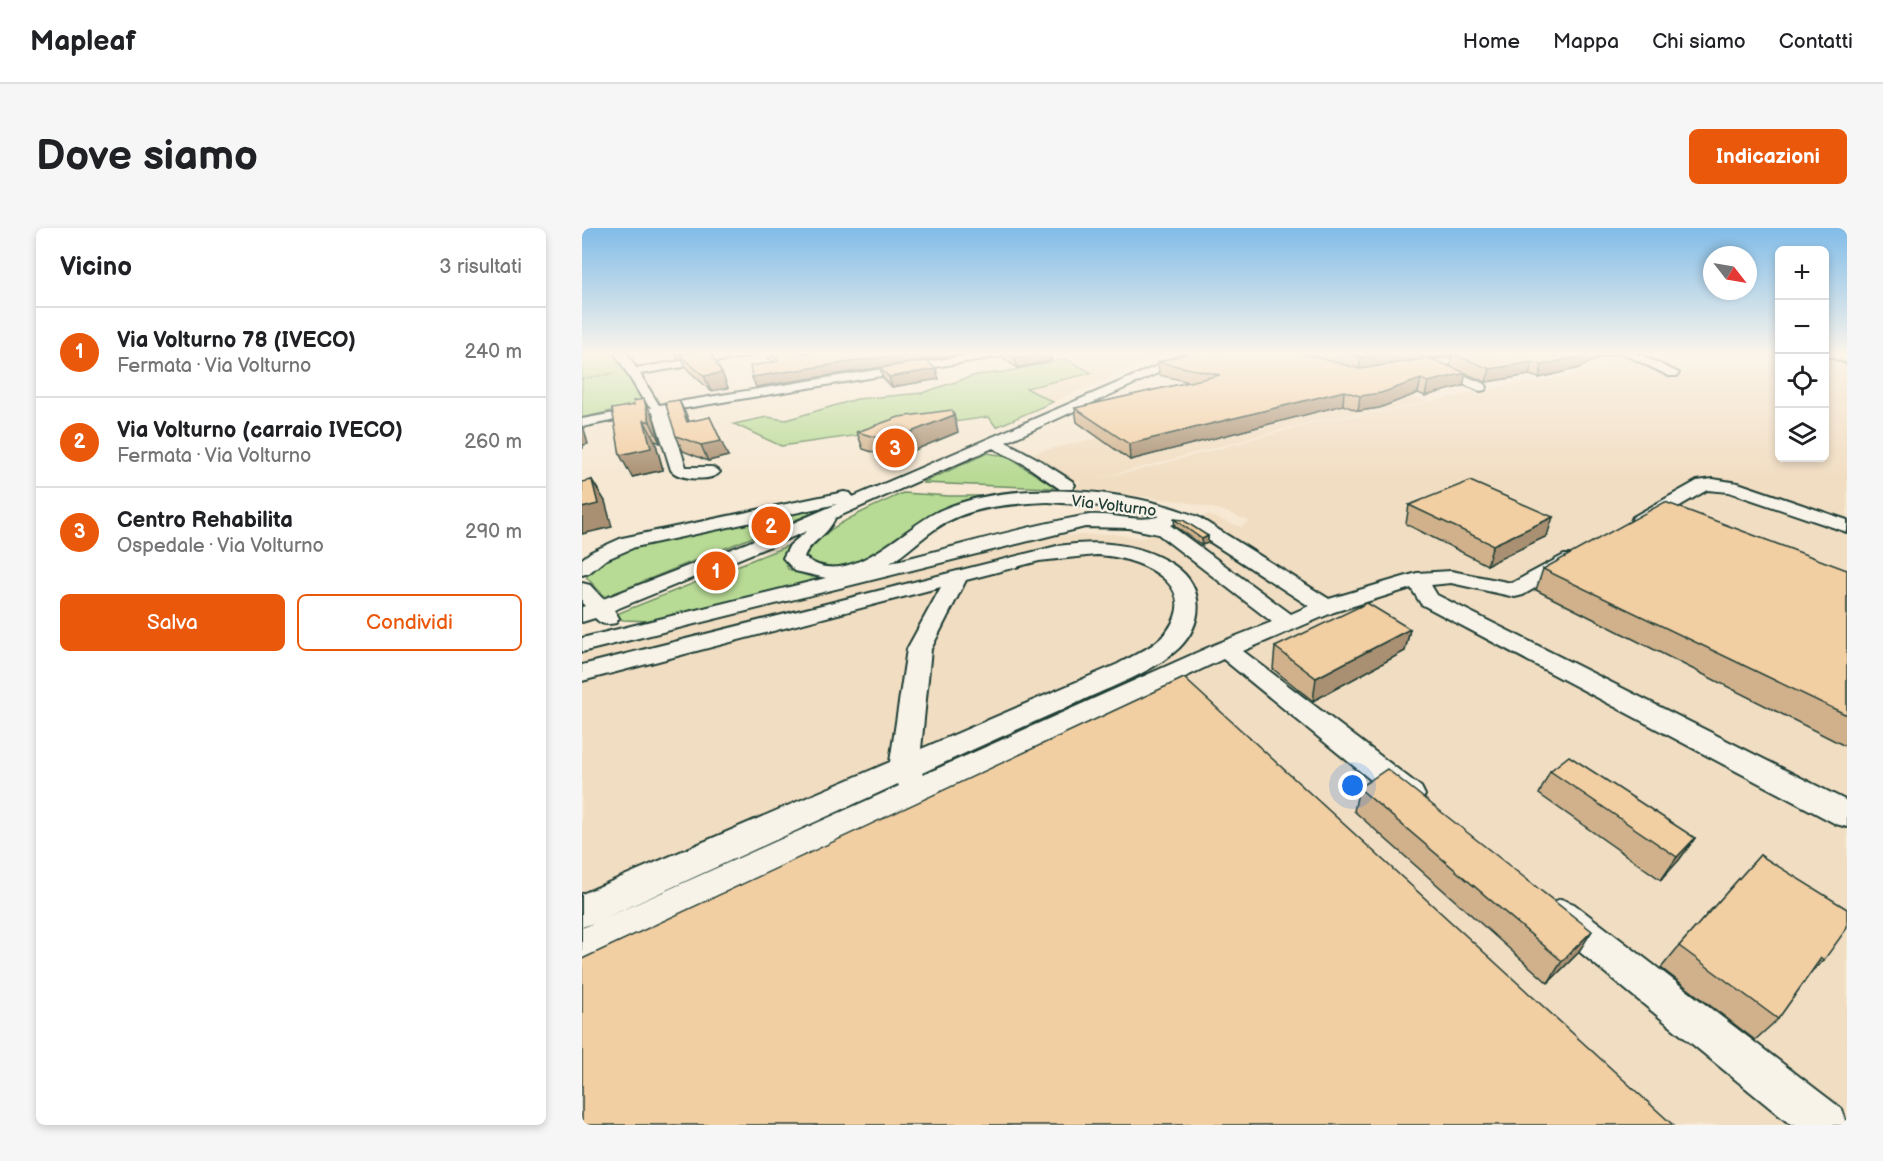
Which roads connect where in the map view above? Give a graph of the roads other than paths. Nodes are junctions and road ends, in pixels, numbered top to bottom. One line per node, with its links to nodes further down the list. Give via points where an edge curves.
1 (647, 395): 6 (street)
2 (750, 395): 6 (street)
3 (1090, 395): 5 (street, Via Volturno)
4 (1098, 395): 5 (street, Via Volturno)
5 (1077, 404): 8 (street, Via Volturno)
6 (655, 406): 7 (street); 9 (street, via 661,411 679,470)
7 (582, 421)
8 (994, 442): 10 (street, Via Volturno); 11 (street, Via Volturno)
9 (712, 472)
10 (1066, 485)
11 (894, 486): 14 (street, Via Volturno); 20 (street, via 629,542 598,556)
12 (799, 488): 18 (street)
13 (1179, 516): 14 (street, Via Volturno, via 1090,500 999,501 971,506 935,520 878,561 840,571 807,570 793,558 795,551 819,530); 15 (street, Via Volturno); 24 (street)
14 (826, 517): 25 (street, Via Volturno)
15 (1150, 526): 26 (street, via 1182,542); 27 (street, Via Volturno, via 1084,521)
16 (1847, 526): 17 (street, via 1722,485 1704,485 1673,512)
17 (1623, 530)
18 (582, 544)
19 (1593, 546): 22 (street, via 1515,590 1451,577)
20 (582, 569)
21 (957, 577): 30 (street); 31 (street, via 919,650); 31 (street, via 1038,555 1114,550 1161,565 1177,578 1187,592 1188,611 1181,630 1163,648 1127,670)
22 (1417, 579): 24 (street); 33 (street, via 1429,599)
23 (582, 590): 25 (street)
24 (1326, 606): 26 (street)
25 (590, 612): 27 (street, Via Volturno, via 612,622)
26 (1289, 624): 29 (street)
27 (645, 628): 28 (street, Via Volturno)
28 (582, 645)
29 (1225, 648): 31 (street); 32 (street)
30 (582, 673)
31 (910, 779): 35 (street); 36 (street)
32 (1434, 814)
33 (1847, 815)
34 (1537, 896): 37 (street)
35 (582, 910)
36 (582, 946)
37 (1826, 1125)

